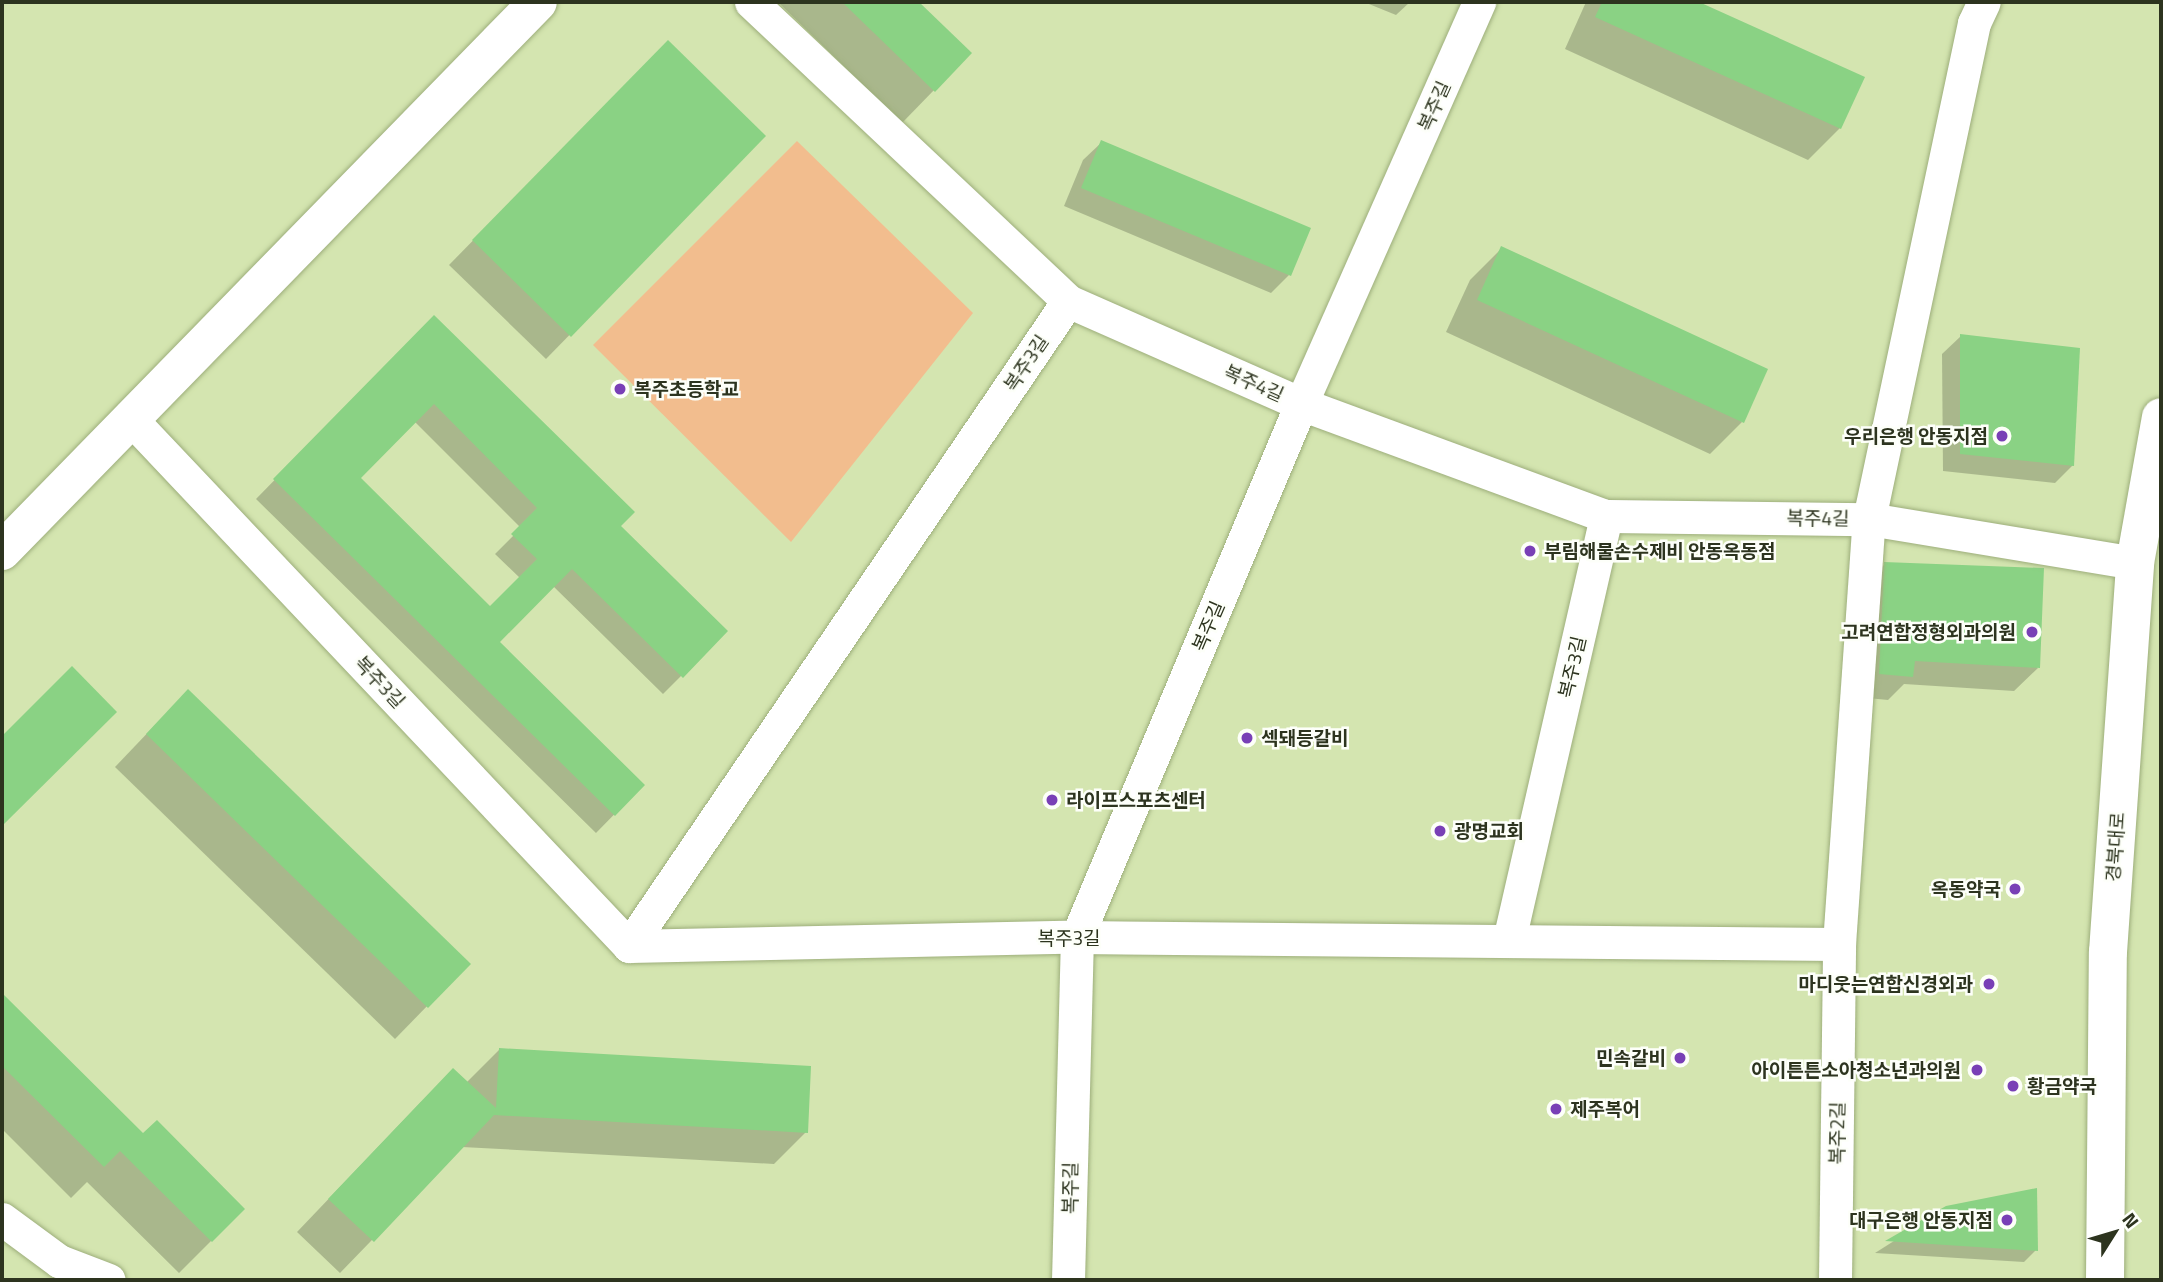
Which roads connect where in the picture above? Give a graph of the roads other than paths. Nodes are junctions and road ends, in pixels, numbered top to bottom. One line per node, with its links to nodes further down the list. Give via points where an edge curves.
1 (538, 2): 8 (street)
2 (751, 2): 5 (street, 복주4길)
3 (1479, 2): 6 (street, 복주길)
4 (1979, 13): 10 (street, 복주4길)
5 (1068, 301): 6 (street, 복주4길); 16 (street, 복주3길)
6 (1301, 404): 9 (street, 복주4길); 13 (street, 복주길)
7 (2161, 417): 12 (street, 경북대로)
8 (131, 419): 11 (street); 16 (street, 복주3길)
9 (1606, 516): 10 (street, 복주4길); 14 (street, 복주3길)
10 (1869, 519): 12 (street, 복주4길); 15 (street, 복주2길)
11 (2, 551)
12 (2135, 563): 21 (street, 경북대로, via 2108,951)
13 (1077, 937): 14 (street, 복주3길); 16 (street, 복주3길); 19 (street, 복주길)
14 (1508, 940): 15 (street, 복주3길)
15 (1839, 944): 20 (street, 복주2길)
16 (629, 946)
17 (3, 1224): 18 (street, via 59,1261)
18 (109, 1280)
19 (1068, 1280)
20 (1835, 1280)
21 (2105, 1280)

